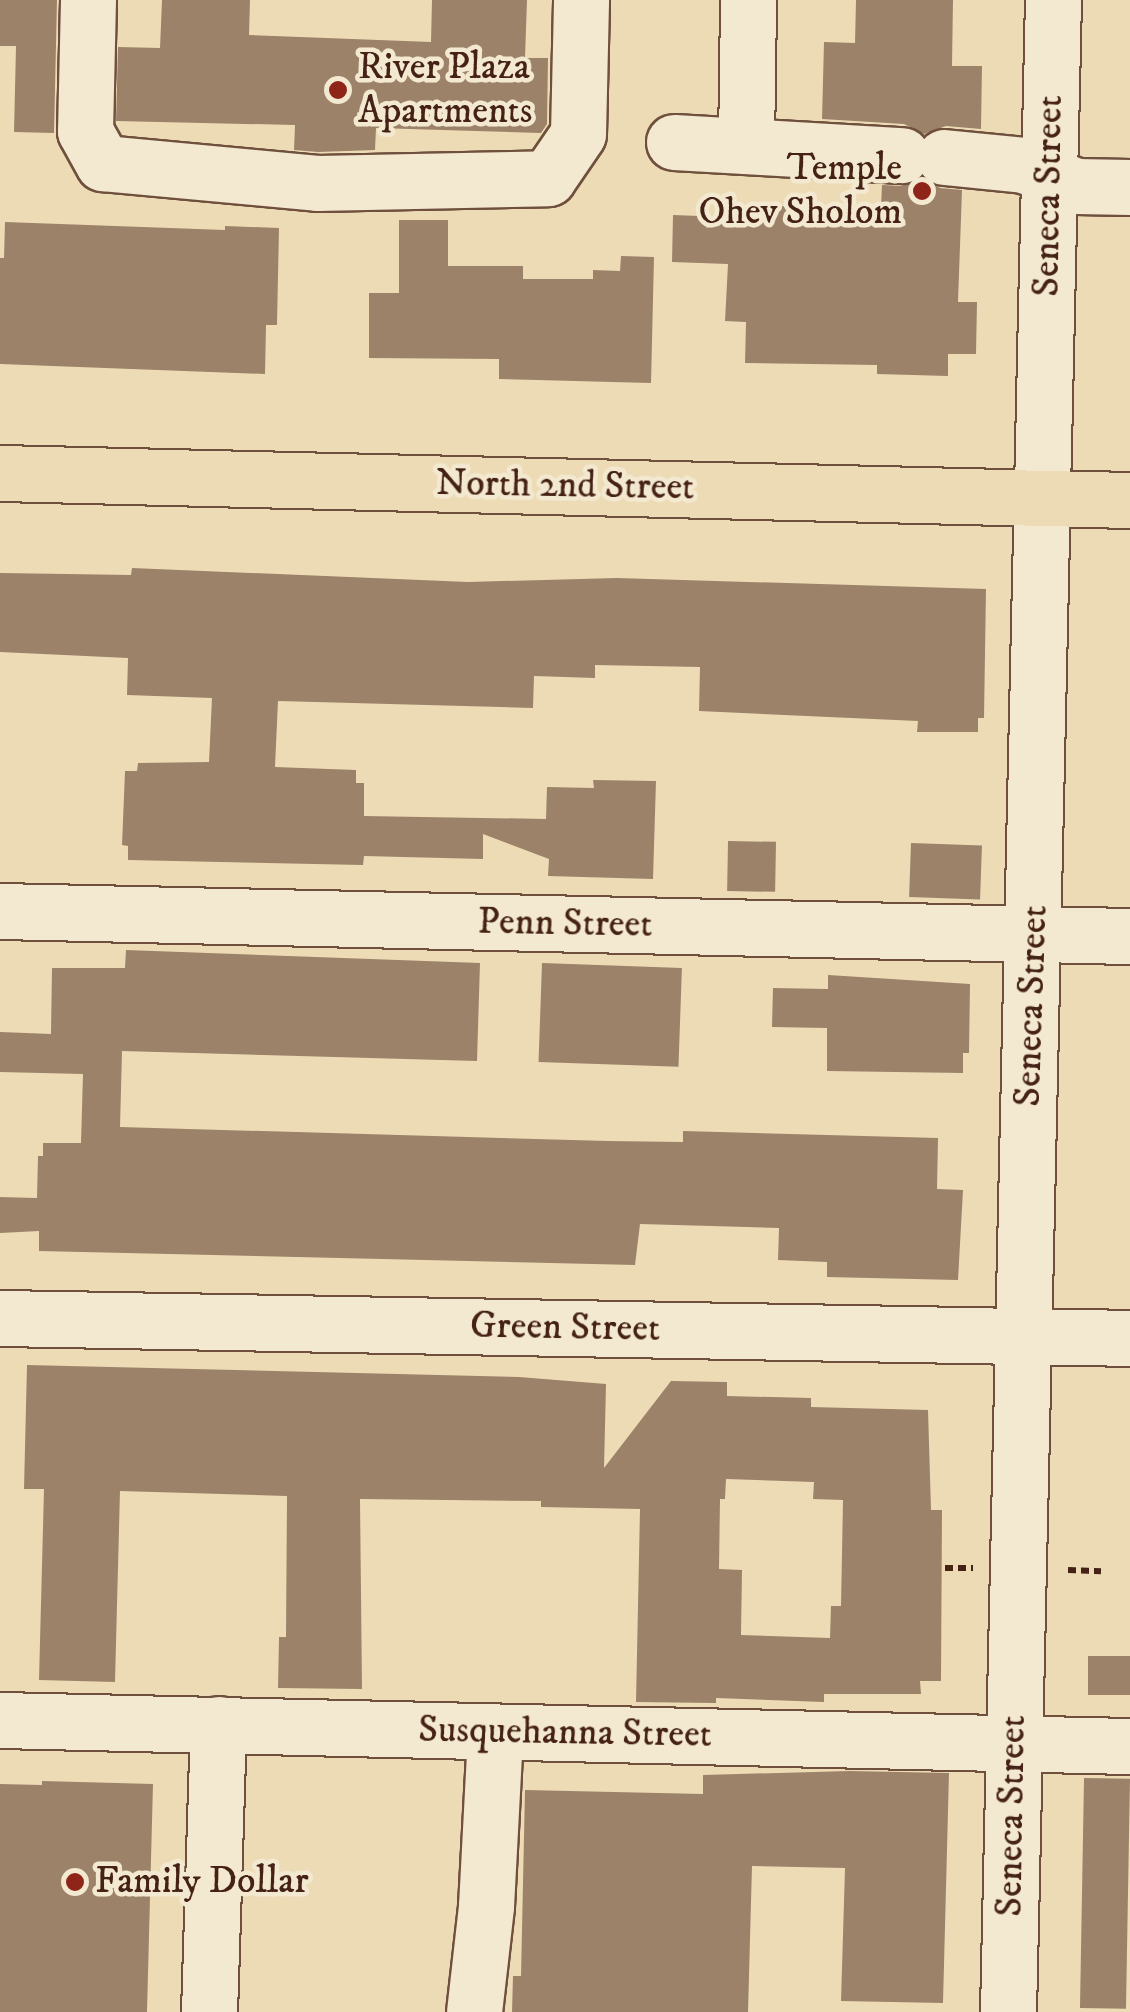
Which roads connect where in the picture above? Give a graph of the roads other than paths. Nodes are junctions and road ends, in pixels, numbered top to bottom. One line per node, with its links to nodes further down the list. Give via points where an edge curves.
1 (88, 0): 2 (street, via 85,130 103,163 317,183 548,178 578,134)
2 (581, 0)
3 (748, 0): 6 (street)
4 (1054, 0): 7 (street, Seneca Street)
5 (674, 142): 6 (street)
6 (746, 146): 7 (street, via 1024,165)
7 (1049, 176): 8 (street, via 1076,186); 10 (street, Seneca Street)
8 (1130, 187)
9 (0, 473): 10 (main road, North 2nd Street)
10 (1042, 497): 11 (main road, North 2nd Street); 13 (street, Seneca Street)
11 (1130, 500)
12 (0, 910): 13 (street, Penn Street)
13 (1035, 935): 14 (street, Penn Street); 16 (street, Seneca Street)
14 (1130, 936)
15 (0, 1318): 16 (street, Green Street)
16 (1022, 1336): 17 (street, Green Street); 21 (street, Seneca Street)
17 (1130, 1338)
18 (0, 1720): 19 (street, Susquehanna Street)
19 (218, 1724): 20 (street, Susquehanna Street); 23 (street)
20 (495, 1732): 21 (street, Susquehanna Street); 24 (street)
21 (1014, 1743): 22 (street, Susquehanna Street); 25 (street, Seneca Street)
22 (1130, 1746)
23 (208, 2012)
24 (474, 2012)
25 (1008, 2012)

